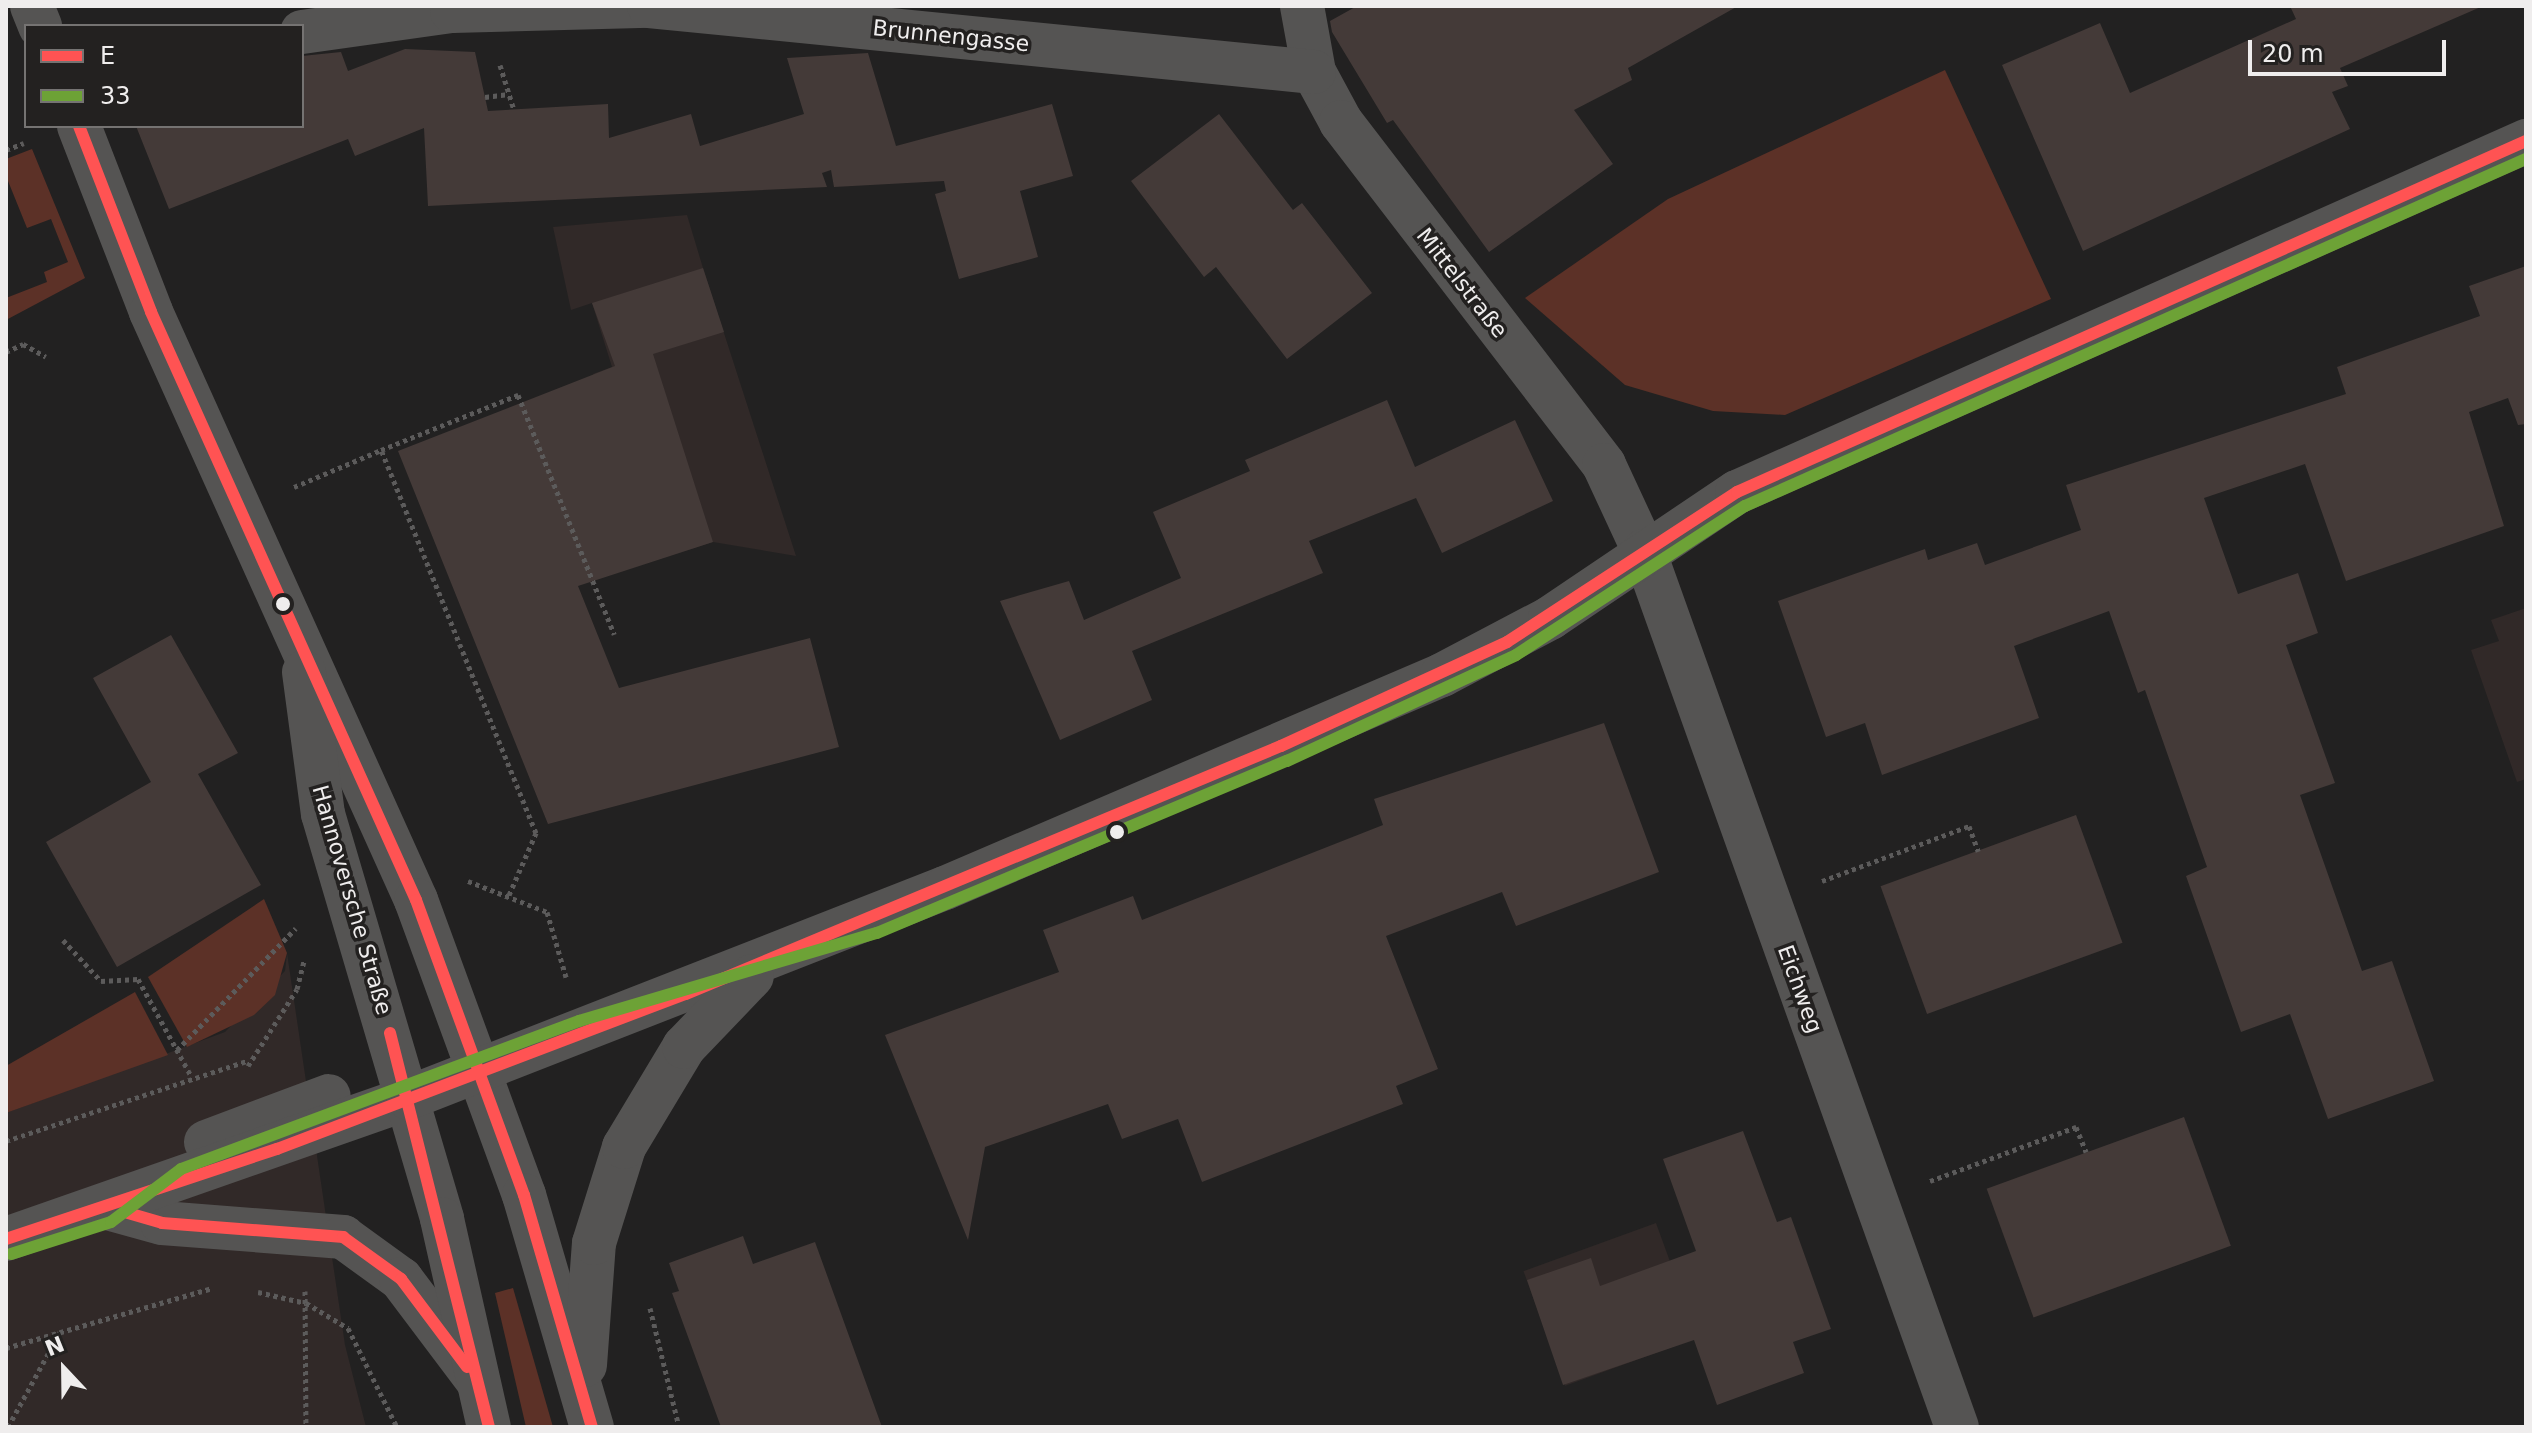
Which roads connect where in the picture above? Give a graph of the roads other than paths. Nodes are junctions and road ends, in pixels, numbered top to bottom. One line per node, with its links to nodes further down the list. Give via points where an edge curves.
1 (1302, 6): 3 (street, Mittelstraße)
2 (304, 32): 3 (street, Brunnengasse, via 452,11 649,6)
3 (1314, 72): 6 (street, Mittelstraße, via 1394,197 1604,465)
4 (80, 128): 7 (street, Hannoversche Straße, via 151,312 243,508)
5 (2526, 141): 6 (street, via 1851,439 1737,492)
6 (1644, 551): 8 (street, via 1550,618 1442,675 945,888); 16 (street, Eichweg)
7 (302, 650): 9 (street, Hannoversche Straße, via 373,793); 10 (street, Hannoversche Straße, via 323,814)
8 (781, 950): 9 (street, via 607,995); 14 (street, via 684,1047 624,1147 594,1243)
9 (476, 1057): 10 (street); 14 (street, Hannoversche Straße)
10 (404, 1084): 11 (street, via 173,1155); 13 (street, Hannoversche Straße)
11 (104, 1207): 12 (street); 13 (street, via 162,1223 343,1237 401,1279)
12 (6, 1239)
13 (478, 1381): 15 (street, Hannoversche Straße)
14 (588, 1411)
15 (489, 1427)
16 (1957, 1427)

